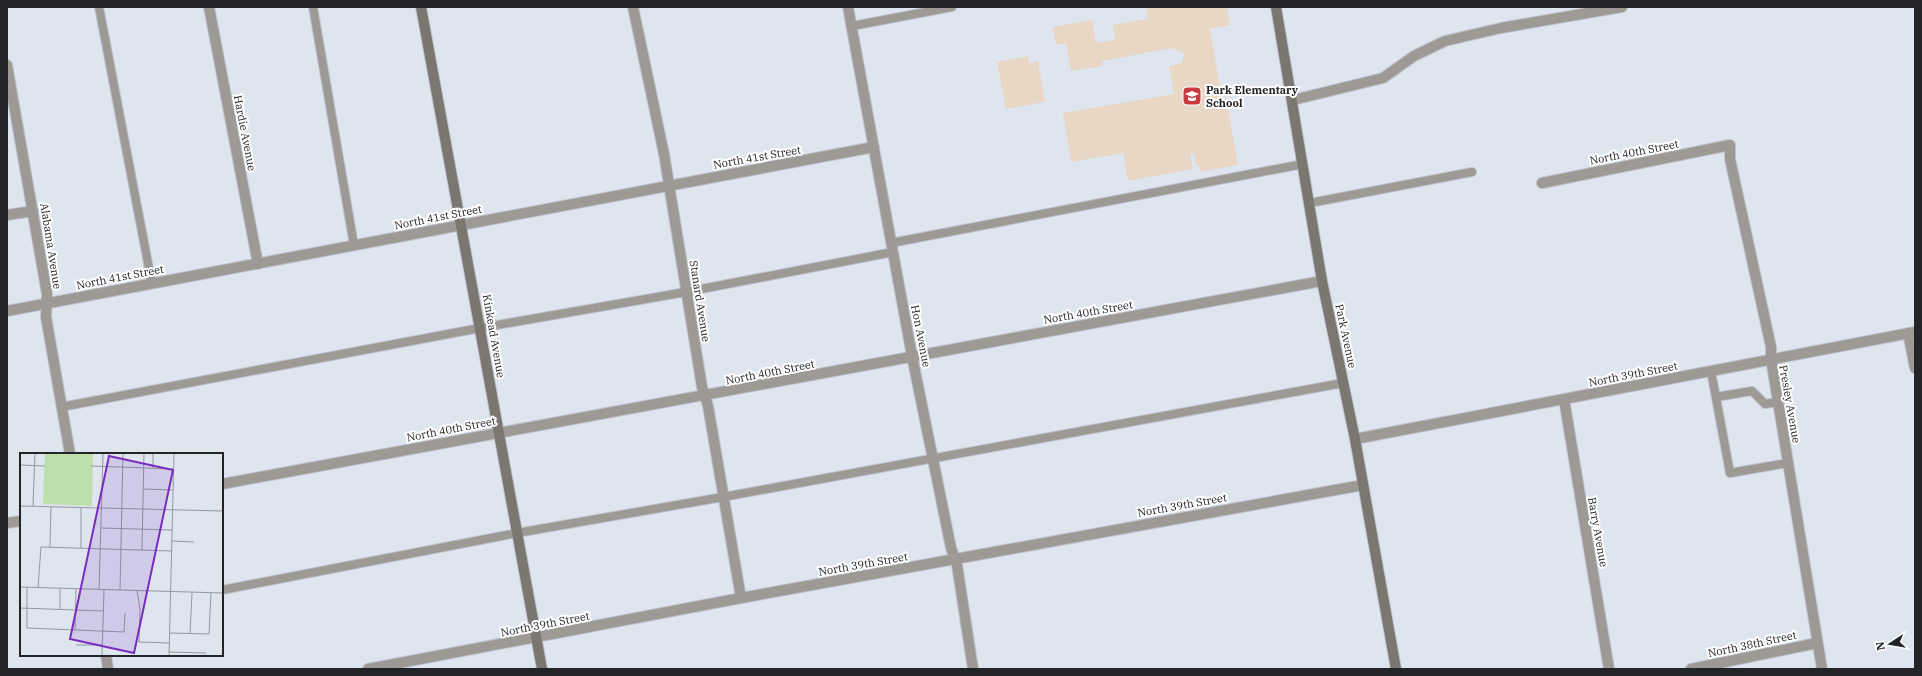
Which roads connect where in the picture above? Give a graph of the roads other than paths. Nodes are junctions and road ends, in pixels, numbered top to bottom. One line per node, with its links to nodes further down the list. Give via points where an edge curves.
1 (99, 7): 27 (lane)
2 (209, 7): 25 (street, Hardie Avenue)
3 (313, 7): 23 (lane)
4 (422, 7): 22 (street, Kinkead Avenue)
5 (633, 7): 18 (street, Stanard Avenue)
6 (848, 7): 10 (street, Hon Avenue)
7 (952, 7): 10 (lane)
8 (1276, 7): 12 (street, Park Avenue)
9 (1622, 7): 12 (street, via 1501,28 1445,41 1414,56 1383,78)
10 (852, 26): 14 (street, Hon Avenue)
11 (7, 65): 20 (street, Alabama Avenue)
12 (1293, 100): 15 (street, Park Avenue)
13 (1730, 145): 17 (street, North 40th Street); 34 (street, Presley Avenue, via 1730,159 1771,347)
14 (874, 147): 18 (street, North 41st Street); 24 (street, Hon Avenue)
15 (1303, 164): 19 (street, Park Avenue); 24 (lane)
16 (1472, 172): 19 (lane)
17 (1542, 182)
18 (669, 185): 22 (street, North 41st Street); 28 (street, Stanard Avenue)
19 (1310, 203): 26 (street, Park Avenue)
20 (33, 211): 21 (street); 29 (street, Alabama Avenue, via 47,294)
21 (7, 216)
22 (461, 225): 23 (street, North 41st Street); 31 (street, Kinkead Avenue)
23 (354, 245): 25 (street, North 41st Street)
24 (892, 248): 28 (lane); 33 (street, Hon Avenue)
25 (258, 264): 27 (street, North 41st Street)
26 (1322, 281): 33 (street, North 40th Street); 37 (street, Park Avenue)
27 (152, 284): 29 (street, North 41st Street)
28 (686, 292): 31 (lane); 38 (street, Stanard Avenue)
29 (46, 304): 30 (street, North 41st Street); 42 (street, Alabama Avenue)
30 (7, 311)
31 (480, 328): 42 (lane); 43 (street, Kinkead Avenue)
32 (1912, 333): 34 (street, North 39th Street); 35 (street)
33 (912, 356): 38 (street, North 40th Street); 46 (street, Hon Avenue)
34 (1770, 360): 36 (street, North 39th Street); 41 (street, Presley Avenue)
35 (1915, 368)
36 (1712, 371): 39 (lane); 40 (street, North 39th Street)
37 (1343, 383): 44 (street, Park Avenue); 46 (lane)
38 (705, 396): 43 (street, North 40th Street); 50 (street, Stanard Avenue)
39 (1716, 397): 41 (lane, via 1752,391 1765,404); 47 (lane, via 1730,473)
40 (1564, 399): 44 (street, North 39th Street); 65 (street, Barry Avenue)
41 (1778, 402): 47 (street, Presley Avenue)
42 (62, 407): 45 (street, Alabama Avenue)
43 (499, 433): 48 (street, North 40th Street); 53 (street, Kinkead Avenue)
44 (1355, 439): 49 (street, Park Avenue)
45 (70, 453)
46 (933, 458): 50 (lane); 54 (street, Hon Avenue)
47 (1788, 463): 58 (street, Presley Avenue)
48 (223, 484)
49 (1363, 485): 54 (street, North 39th Street); 64 (street, Park Avenue)
50 (723, 498): 53 (lane); 56 (street, Stanard Avenue)
51 (20, 521): 52 (street)
52 (7, 523)
53 (517, 533): 55 (lane); 57 (street, Kinkead Avenue)
54 (955, 559): 56 (street, North 39th Street); 63 (street, Hon Avenue)
55 (223, 590)
56 (741, 598): 57 (street, North 39th Street)
57 (536, 638): 61 (street, North 39th Street); 62 (street, Kinkead Avenue)
58 (1817, 643): 66 (street, North 38th Street); 67 (street, Presley Avenue)
59 (106, 656): 60 (street)
60 (108, 669)
61 (368, 669)
62 (542, 669)
63 (973, 669)
64 (1396, 669)
65 (1609, 669)
66 (1691, 669)
67 (1822, 669)

